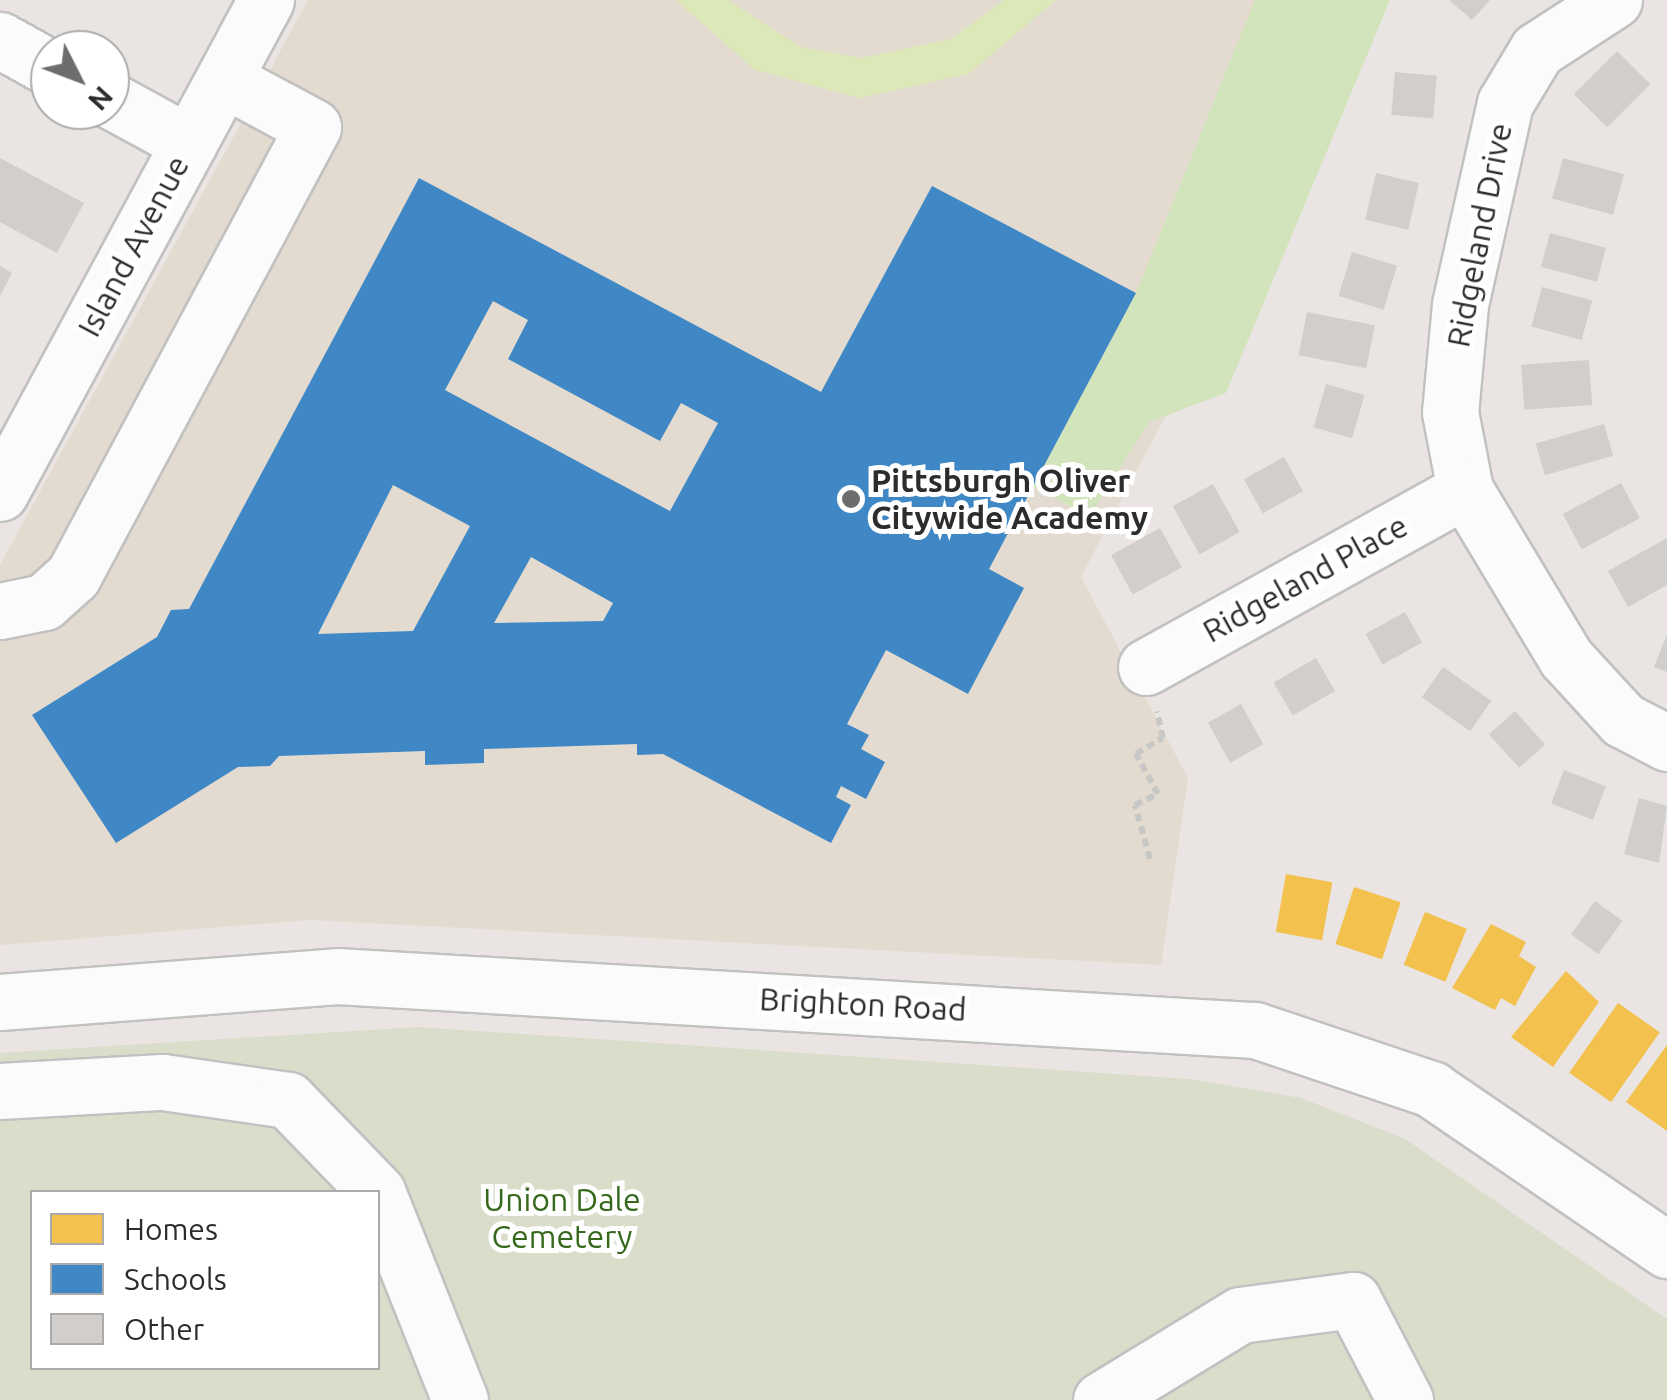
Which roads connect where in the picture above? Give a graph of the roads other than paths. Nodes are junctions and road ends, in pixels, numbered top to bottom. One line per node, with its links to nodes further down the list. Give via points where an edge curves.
1 (266, 0): 5 (street, Island Avenue)
2 (1614, 0): 8 (street, Ridgeland Drive, via 1537,50 1505,103 1460,305 1450,412)
3 (0, 40): 4 (street)
4 (30, 57)
5 (224, 79): 7 (street, Island Avenue); 10 (street, via 313,127 72,576 44,602)
6 (130, 111): 7 (street)
7 (188, 143): 9 (street, Island Avenue)
8 (1465, 490): 11 (street, Ridgeland Place); 12 (street, Ridgeland Drive, via 1594,694)
9 (0, 493)
10 (0, 611)
11 (1146, 667)
12 (1667, 743)
13 (0, 1002): 17 (street, Brighton Road, via 337,976 1255,1030 1432,1089)
14 (0, 1091): 15 (street, via 163,1082 288,1100)
15 (374, 1190)
16 (380, 1200): 18 (street)
17 (1667, 1250)
18 (460, 1400)
19 (1100, 1400): 20 (street, via 1240,1315 1353,1300)
20 (1405, 1400)

